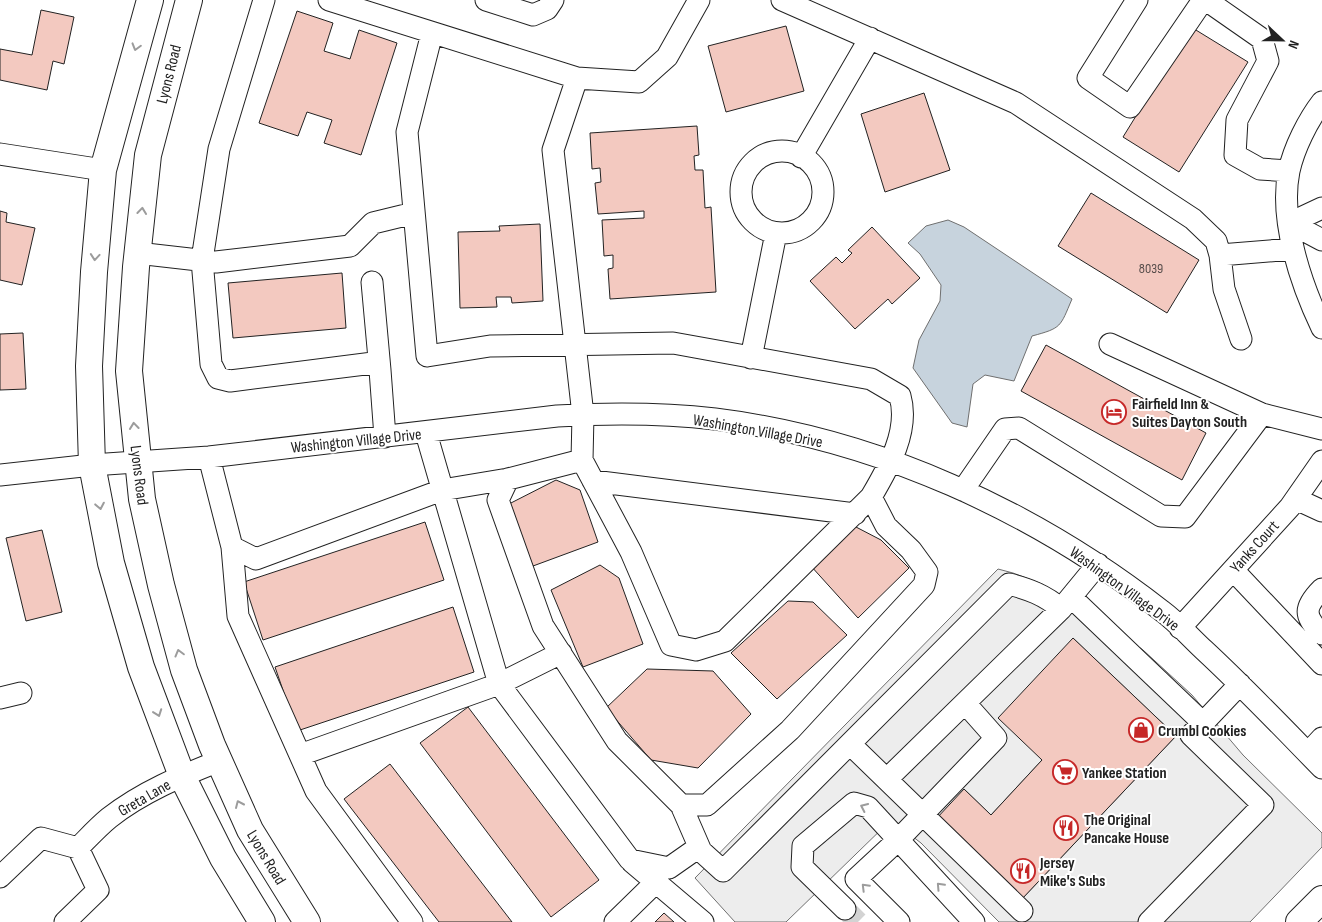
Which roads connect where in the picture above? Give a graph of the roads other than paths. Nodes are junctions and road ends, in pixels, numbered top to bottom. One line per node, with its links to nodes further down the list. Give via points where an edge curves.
1 (150, 0): 17 (main road, one-way to 17)
2 (189, 0): 25 (main road, Lyons Road, one-way to 2, via 148,155)
3 (264, 0): 27 (street, via 219,149)
4 (329, 0): 11 (street)
5 (486, 0): 6 (street, via 533,15 547,9)
6 (553, 0)
7 (699, 0): 13 (street, via 668,57 638,82)
8 (782, 0): 12 (street)
9 (1137, 0): 10 (street, via 1088,78 1130,107)
10 (1204, 0): 18 (street, via 1262,39 1268,62 1237,120 1235,156 1260,169)
11 (432, 32): 13 (street); 20 (street, via 407,132)
12 (870, 38): 16 (street); 26 (street, via 1016,103 1193,219 1216,241)
13 (577, 78): 32 (street, via 553,150)
14 (1322, 102): 18 (street, via 1300,142)
15 (0, 154): 17 (street)
16 (801, 157): 22 (street, via 808,160 820,177 822,202 814,218 804,226 793,232); 22 (street, via 782,151 761,156 749,167 741,185 744,210 755,224)
17 (103, 170): 45 (main road, one-way to 45, via 89,366)
18 (1289, 171): 21 (street, via 1287,205)
19 (1322, 208): 21 (street)
20 (414, 214): 27 (street, via 373,223 350,246 216,262); 32 (street, via 427,356 490,346)
21 (1290, 223): 23 (street); 24 (street)
22 (776, 233): 33 (street)
23 (1322, 240)
24 (1293, 249): 26 (street); 29 (street)
25 (137, 253): 27 (street); 43 (main road, Lyons Road, one-way to 25, via 129,371)
26 (1220, 255): 30 (street, via 1224,289)
27 (202, 260): 34 (street, via 211,364 218,378 230,381 373,363)
28 (372, 282): 34 (street)
29 (1322, 328)
30 (1241, 339)
31 (1110, 344): 36 (street)
32 (576, 345): 33 (street, via 673,343); 35 (street)
33 (751, 358): 44 (street, via 871,379 893,390 900,396 903,419)
34 (380, 370): 39 (street)
35 (583, 414): 38 (street, Washington Village Drive); 41 (street); 44 (street, Washington Village Drive, via 661,414 716,419 785,432)
36 (1262, 414): 37 (street); 50 (street, via 1185,517 1161,516 1019,428 1005,428)
37 (1322, 429)
38 (426, 433): 39 (street, Washington Village Drive); 49 (street)
39 (385, 438): 40 (street, Washington Village Drive)
40 (209, 457): 43 (street, Washington Village Drive); 55 (street)
41 (582, 460): 47 (street); 48 (street)
42 (1322, 460): 52 (street, Yanks Court)
43 (138, 462): 45 (street, Washington Village Drive); 73 (main road, Lyons Road, one-way to 43, via 181,661 142,499)
44 (891, 462): 50 (street, Washington Village Drive); 51 (street)
45 (92, 465): 46 (street, Washington Village Drive); 74 (main road, one-way to 74, via 117,582 141,667)
46 (0, 475)
47 (508, 479): 49 (street); 62 (street, via 498,500 543,626)
48 (593, 481): 54 (street); 54 (street, via 631,552 671,644 696,650 726,641)
49 (442, 490): 55 (street, via 256,559); 64 (street)
50 (963, 490): 56 (street, Washington Village Drive, via 1012,514)
51 (871, 496): 54 (street); 76 (street, via 886,526 911,550 927,572 924,585 783,736 707,805)
52 (1296, 499): 53 (street); 57 (street, Yanks Court)
53 (1322, 511)
54 (855, 514)
55 (232, 547): 72 (street, via 238,616)
56 (1098, 564): 59 (street); 60 (street, Washington Village Drive, via 1164,612)
57 (1233, 570): 60 (street, Yanks Court); 63 (street)
58 (1322, 588): 61 (street, via 1310,602 1307,613)
59 (1066, 603): 68 (street); 69 (street); 70 (street, via 1052,601 1009,584)
60 (1180, 628): 65 (street, Washington Village Drive)
61 (1322, 634)
62 (561, 653): 64 (street); 76 (street, via 617,741)
63 (1322, 664)
64 (499, 684): 72 (street); 81 (street)
65 (1240, 684): 69 (street); 71 (street, Washington Village Drive)
66 (21, 693): 67 (street)
67 (0, 698)
68 (965, 703): 75 (street); 77 (street, via 996,738)
69 (1202, 723): 95 (street, via 1190,735 1263,805)
70 (850, 744): 75 (street); 79 (street, via 723,871)
71 (1317, 753)
72 (300, 755): 91 (street, via 316,791)
73 (219, 761): 74 (street, Greta Lane); 90 (main road, Lyons Road, one-way to 73, via 250,830)
74 (182, 776): 80 (street, Greta Lane, via 137,799 108,819); 89 (main road, via 223,858)
75 (887, 779): 77 (street)
76 (681, 806): 79 (street)
77 (921, 815): 78 (street); 86 (street)
78 (898, 840): 85 (street, one-way to 85, via 868,807 854,803 803,846 802,867); 87 (street, one-way to 78); 94 (street, one-way to 78, via 856,879)
79 (699, 847): 81 (street, via 669,868)
80 (78, 848): 82 (street, via 41,838); 88 (street, via 98,890)
81 (630, 860): 83 (street)
82 (0, 877)
83 (656, 882): 92 (street); 93 (street)
84 (1322, 899): 96 (main road)
85 (845, 909)
86 (1022, 911)
87 (971, 921)
88 (64, 922)
89 (262, 922)
90 (307, 922)
91 (412, 922)
92 (615, 922)
93 (703, 922)
94 (899, 922)
95 (1149, 922)
96 (1298, 922)

